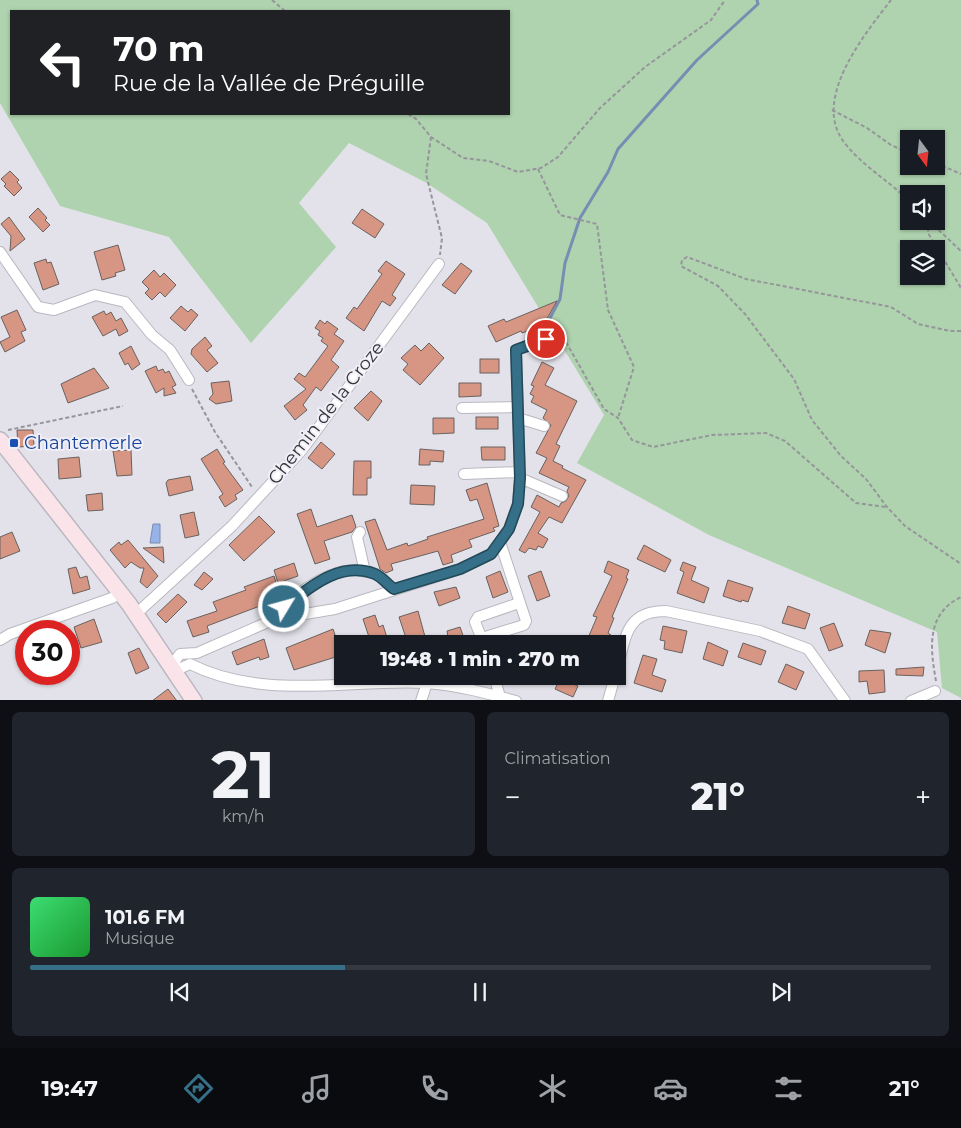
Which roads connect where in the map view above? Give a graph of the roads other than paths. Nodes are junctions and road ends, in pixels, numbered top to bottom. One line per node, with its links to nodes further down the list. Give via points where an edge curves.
1 (0, 252): 4 (street, via 38,307 54,310 95,295 125,302 152,335 170,350)
2 (439, 264): 18 (street, Chemin de la Croze, via 302,450 210,549)
3 (561, 334): 6 (street, via 516,350)
4 (190, 380)
5 (462, 408): 6 (street)
6 (518, 412): 7 (street); 10 (street)
7 (544, 426)
8 (4, 443): 16 (main road)
9 (464, 474): 10 (street)
10 (520, 475): 11 (street); 13 (street, via 518,504 509,529)
11 (562, 496)
12 (360, 532): 14 (street, via 357,537)
13 (500, 542): 15 (street, via 491,554 460,569); 17 (street)
14 (365, 572): 15 (street, via 376,574); 19 (street, via 354,570 328,576 284,607)
15 (394, 589): 19 (street, via 335,609)
16 (120, 592): 18 (main road); 23 (street, via 112,598 27,627)
17 (519, 603): 20 (street, via 478,617 474,622); 21 (street, via 526,621 524,625)
18 (136, 614): 26 (main road)
19 (275, 620): 24 (street)
20 (478, 635)
21 (498, 635)
22 (626, 636): 38 (street, via 638,616 654,611 760,631 808,649)
23 (0, 640)
24 (197, 653): 25 (street); 26 (street, via 180,654)
25 (190, 664): 26 (street, via 181,668); 27 (street, via 230,680 284,686)
26 (171, 666): 34 (main road)
27 (334, 685)
28 (426, 685): 35 (street)
29 (438, 685): 33 (street)
30 (497, 685): 33 (street)
31 (612, 685): 37 (street)
32 (935, 691): 39 (street)
33 (500, 696): 36 (street)
34 (194, 700)
35 (420, 700)
36 (516, 700)
37 (608, 700)
38 (845, 700)
39 (910, 700)

